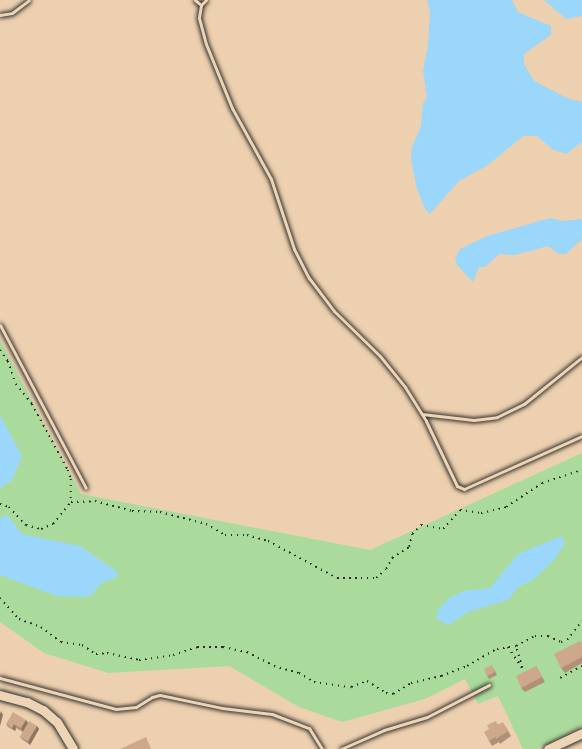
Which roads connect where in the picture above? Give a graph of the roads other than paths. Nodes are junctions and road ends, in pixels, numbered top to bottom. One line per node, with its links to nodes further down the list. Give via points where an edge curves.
1 (29, 0): 5 (lane, via 12,13)
2 (195, 0): 4 (lane)
3 (206, 0): 4 (lane)
4 (201, 5): 8 (lane, via 206,44 232,108 271,179 290,239 309,278 333,311 380,356)
5 (0, 15)
6 (0, 324): 10 (lane)
7 (582, 357): 8 (lane, via 524,404 497,417 474,420)
8 (422, 414): 9 (lane, via 457,486 464,489)
9 (582, 436)
10 (86, 488)
11 (0, 678): 16 (lane, via 116,709 136,707 160,695 272,714 309,728)
12 (489, 685): 17 (lane, via 427,717)
13 (0, 695): 15 (main road, via 43,710 60,726)
14 (582, 733): 18 (main road)
15 (73, 749)
16 (322, 749)
17 (341, 749)
18 (548, 749)

